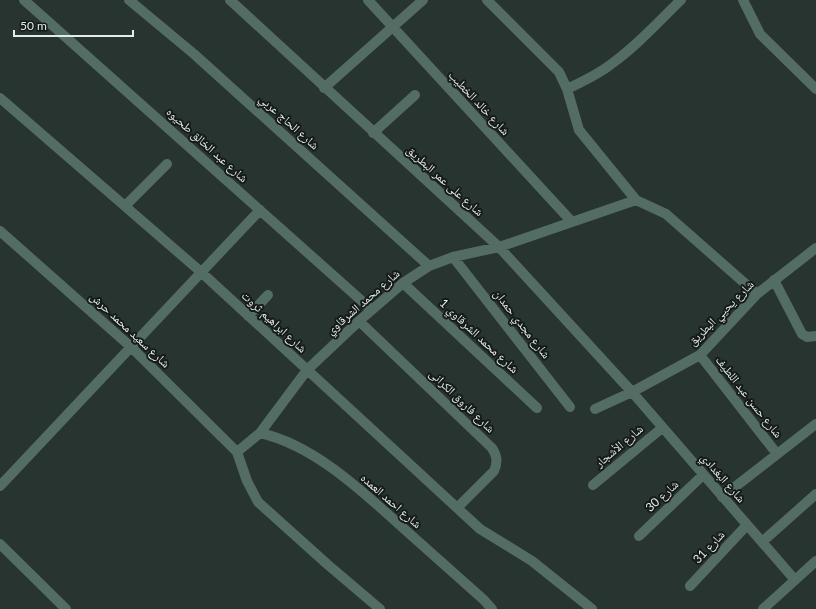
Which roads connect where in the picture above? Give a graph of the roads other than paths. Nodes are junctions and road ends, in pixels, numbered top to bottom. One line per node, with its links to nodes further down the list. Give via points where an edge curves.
1 (24, 0): 19 (street, شارع عبد الخالق طحيوه)
2 (129, 0): 25 (street, شارع الحاج عربي, via 194,54)
3 (230, 0): 10 (street, شارع على عمر البطريق)
4 (368, 0): 9 (street, شارع خالد الخطيب)
5 (424, 0): 9 (street)
6 (487, 0): 11 (street, via 559,72)
7 (681, 0): 11 (street, via 610,65)
8 (743, 0): 12 (street, via 760,34)
9 (392, 28): 10 (street); 20 (street, شارع خالد الخطيب)
10 (324, 88): 15 (street, شارع على عمر البطريق)
11 (567, 89): 17 (street, via 579,130)
12 (816, 89)
13 (416, 95): 15 (street)
14 (0, 98): 18 (street, شارع ابراهيم ثروت)
15 (373, 133): 22 (street, شارع على عمر البطريق)
16 (167, 164): 18 (street)
17 (636, 200): 20 (street, شارع محمد الشرقاوي); 29 (street, via 666,214)
18 (125, 206): 26 (street, شارع ابراهيم ثروت)
19 (260, 210): 26 (street); 31 (street, شارع عبد الخالق طحيوه)
20 (572, 222): 22 (street, شارع محمد الشرقاوي)
21 (0, 231): 35 (street, شارع سعيد محمد حرش)
22 (499, 247): 24 (street, شارع محمد الشرقاوي); 38 (street, شارع على عمر البطريق)
23 (816, 248): 27 (street, شارع يحيي البطريق)
24 (452, 257): 25 (street, شارع محمد الشرقاوي); 39 (street, شارع مجدي حمدان)
25 (429, 266): 28 (street, شارع محمد الشرقاوي)
26 (201, 272): 32 (street, شارع ابراهيم ثروت); 35 (street)
27 (774, 280): 29 (street, شارع يحيي البطريق); 34 (street, via 802,334 807,338)
28 (403, 283): 31 (street, شارع محمد الشرقاوي); 40 (street, شارع محمد الشرقاوي 1)
29 (758, 294): 36 (street, شارع يحيي البطريق)
30 (268, 295): 32 (street)
31 (372, 310): 33 (street, شارع محمد الشرقاوي)
32 (248, 316): 37 (street, شارع ابراهيم ثروت)
33 (359, 321): 37 (street, شارع محمد الشرقاوي); 52 (street, شارع فاروق الكرانى, via 492,448 497,456 494,472)
34 (816, 336)
35 (131, 347): 45 (street, شارع سعيد محمد حرش); 49 (street)
36 (700, 355): 38 (street, شارع يحيي البطريق); 46 (street, شارع حسن عبد اللطيف)
37 (307, 370): 44 (street, شارع محمد الشرقاوي); 52 (street, شارع ابراهيم ثروت)
38 (632, 392): 41 (street, شارع يحيي البطريق); 43 (street, شارع البغدادي)
39 (570, 407)
40 (537, 408)
41 (595, 409)
42 (816, 424): 46 (street)
43 (662, 428): 47 (street, شارع البغدادي); 48 (street, شارع الأشجار)
44 (260, 434): 45 (street, شارع محمد الشرقاوي); 62 (street, شارع احمد العمده, via 277,437 296,446 340,474)
45 (237, 452): 61 (street, via 247,481 258,502)
46 (777, 454): 51 (street)
47 (703, 475): 51 (street, شارع البغدادي); 54 (street, شارع 30)
48 (593, 485)
49 (0, 486)
50 (816, 494): 55 (street)
51 (722, 497): 53 (street, شارع البغدادي)
52 (458, 507): 63 (street, شارع ابراهيم ثروت, via 480,529 532,561)
53 (747, 525): 55 (street, شارع البغدادي); 59 (street, شارع 31)
54 (639, 536)
55 (762, 542): 58 (street, شارع البغدادي)
56 (0, 544): 60 (street)
57 (816, 561): 58 (street)
58 (795, 580): 64 (street)
59 (690, 586)
60 (66, 609)
61 (380, 609)
62 (492, 609)
63 (592, 609)
64 (763, 609)

